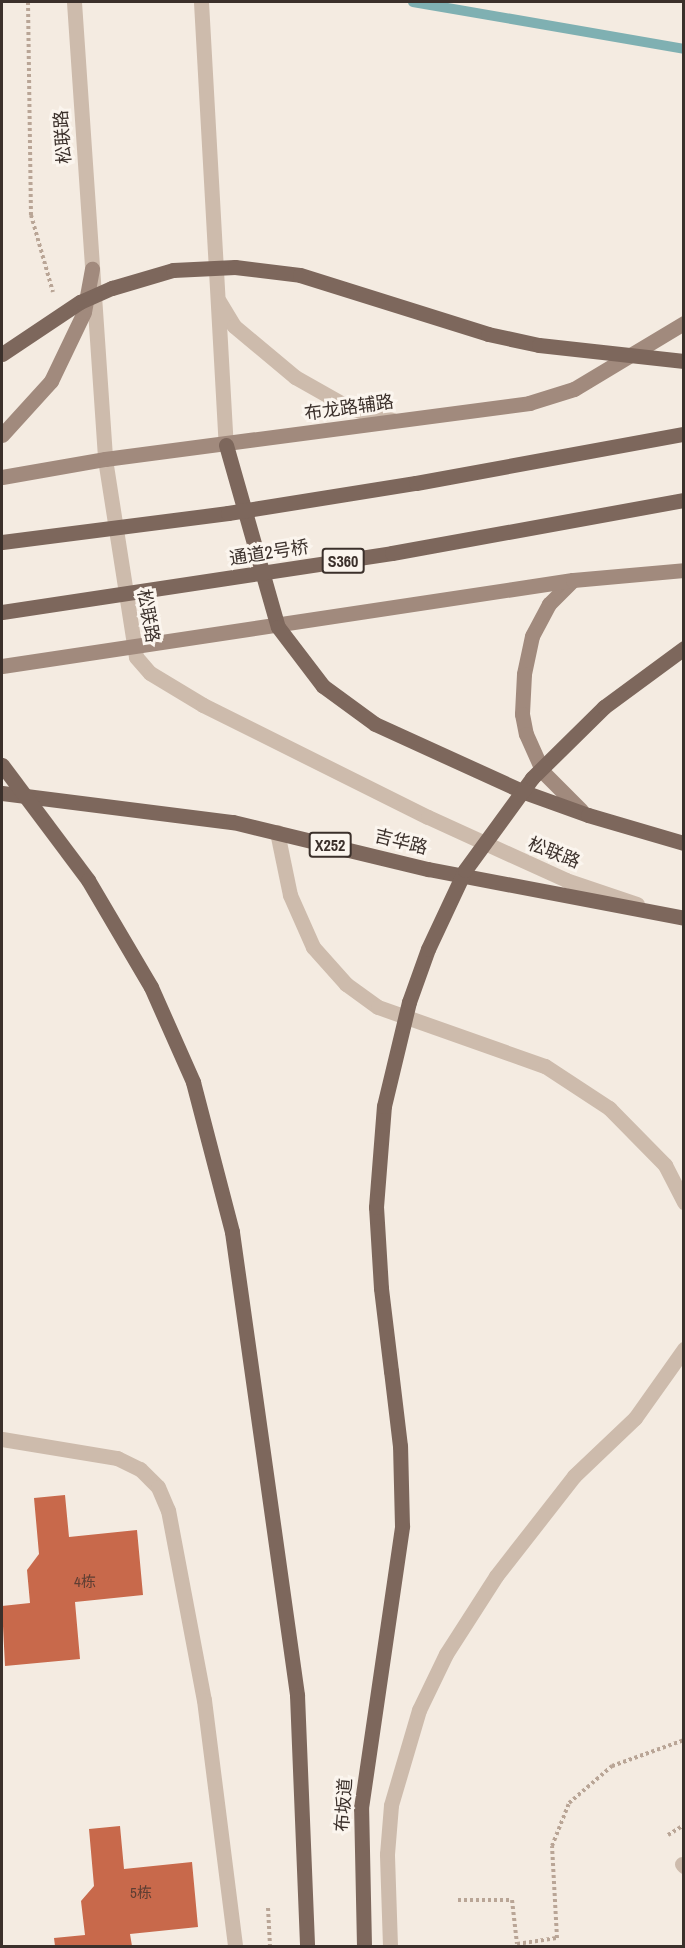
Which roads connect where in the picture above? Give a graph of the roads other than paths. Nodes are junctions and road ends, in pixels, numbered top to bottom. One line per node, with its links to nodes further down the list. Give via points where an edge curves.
1 (201, 2): 4 (street)
2 (74, 5): 3 (street, 松联路)
3 (92, 268): 10 (main road, via 84,312 51,381); 12 (street, 松联路)
4 (217, 296): 8 (street, via 234,326 294,377 350,408); 11 (street)
5 (684, 323): 8 (main road, 布龙路辅路, via 657,336 596,377 552,397)
6 (2, 354): 7 (main road, bridge, via 80,302 112,288 173,270 235,267 300,275 488,334 539,345)
7 (684, 361)
8 (398, 421): 11 (main road, 布龙路辅路)
9 (684, 434): 15 (main road, bridge, via 345,495)
10 (2, 435)
11 (226, 446): 12 (main road, 布龙路辅路); 19 (main road)
12 (105, 459): 13 (main road, 布龙路辅路); 20 (street, 松联路)
13 (2, 477)
14 (684, 500): 18 (main road, 通道2号桥 / S360, bridge, via 346,560)
15 (2, 542)
16 (684, 570): 17 (main road)
17 (573, 580): 19 (main road); 25 (main road, via 549,604 532,636 524,674 522,714 526,734 543,772 568,801)
18 (2, 612)
19 (278, 627): 20 (main road); 25 (main road, via 323,686 375,724 524,792)
20 (133, 648): 22 (main road); 28 (street, 松联路, via 150,673 214,710 505,854)
21 (684, 648): 35 (main road, 布坂道, bridge, via 604,707 532,778 465,870 428,949 409,1002 384,1106 376,1207 381,1288 400,1446 402,1527 361,1808)
22 (2, 666)
23 (2, 765): 34 (main road, bridge, via 88,880 151,987 193,1082 232,1232 297,1695)
24 (2, 793): 26 (main road, 吉华路 / X252, via 153,809)
25 (588, 816): 27 (main road)
26 (277, 832): 28 (main road, 吉华路 / X252, via 499,884); 30 (street, via 290,895 313,947 346,984 378,1007 554,1072 609,1108 665,1165)
27 (684, 843)
28 (657, 911): 29 (main road, 吉华路 / X252)
29 (684, 918)
30 (684, 1202)
31 (684, 1349): 36 (street, via 635,1418 573,1476 510,1558 446,1654 419,1710 391,1805 387,1854)
32 (2, 1438): 33 (street, via 117,1458 140,1469 158,1487 168,1510 204,1700)
33 (235, 1947)
34 (307, 1947)
35 (364, 1947)
36 (390, 1947)

